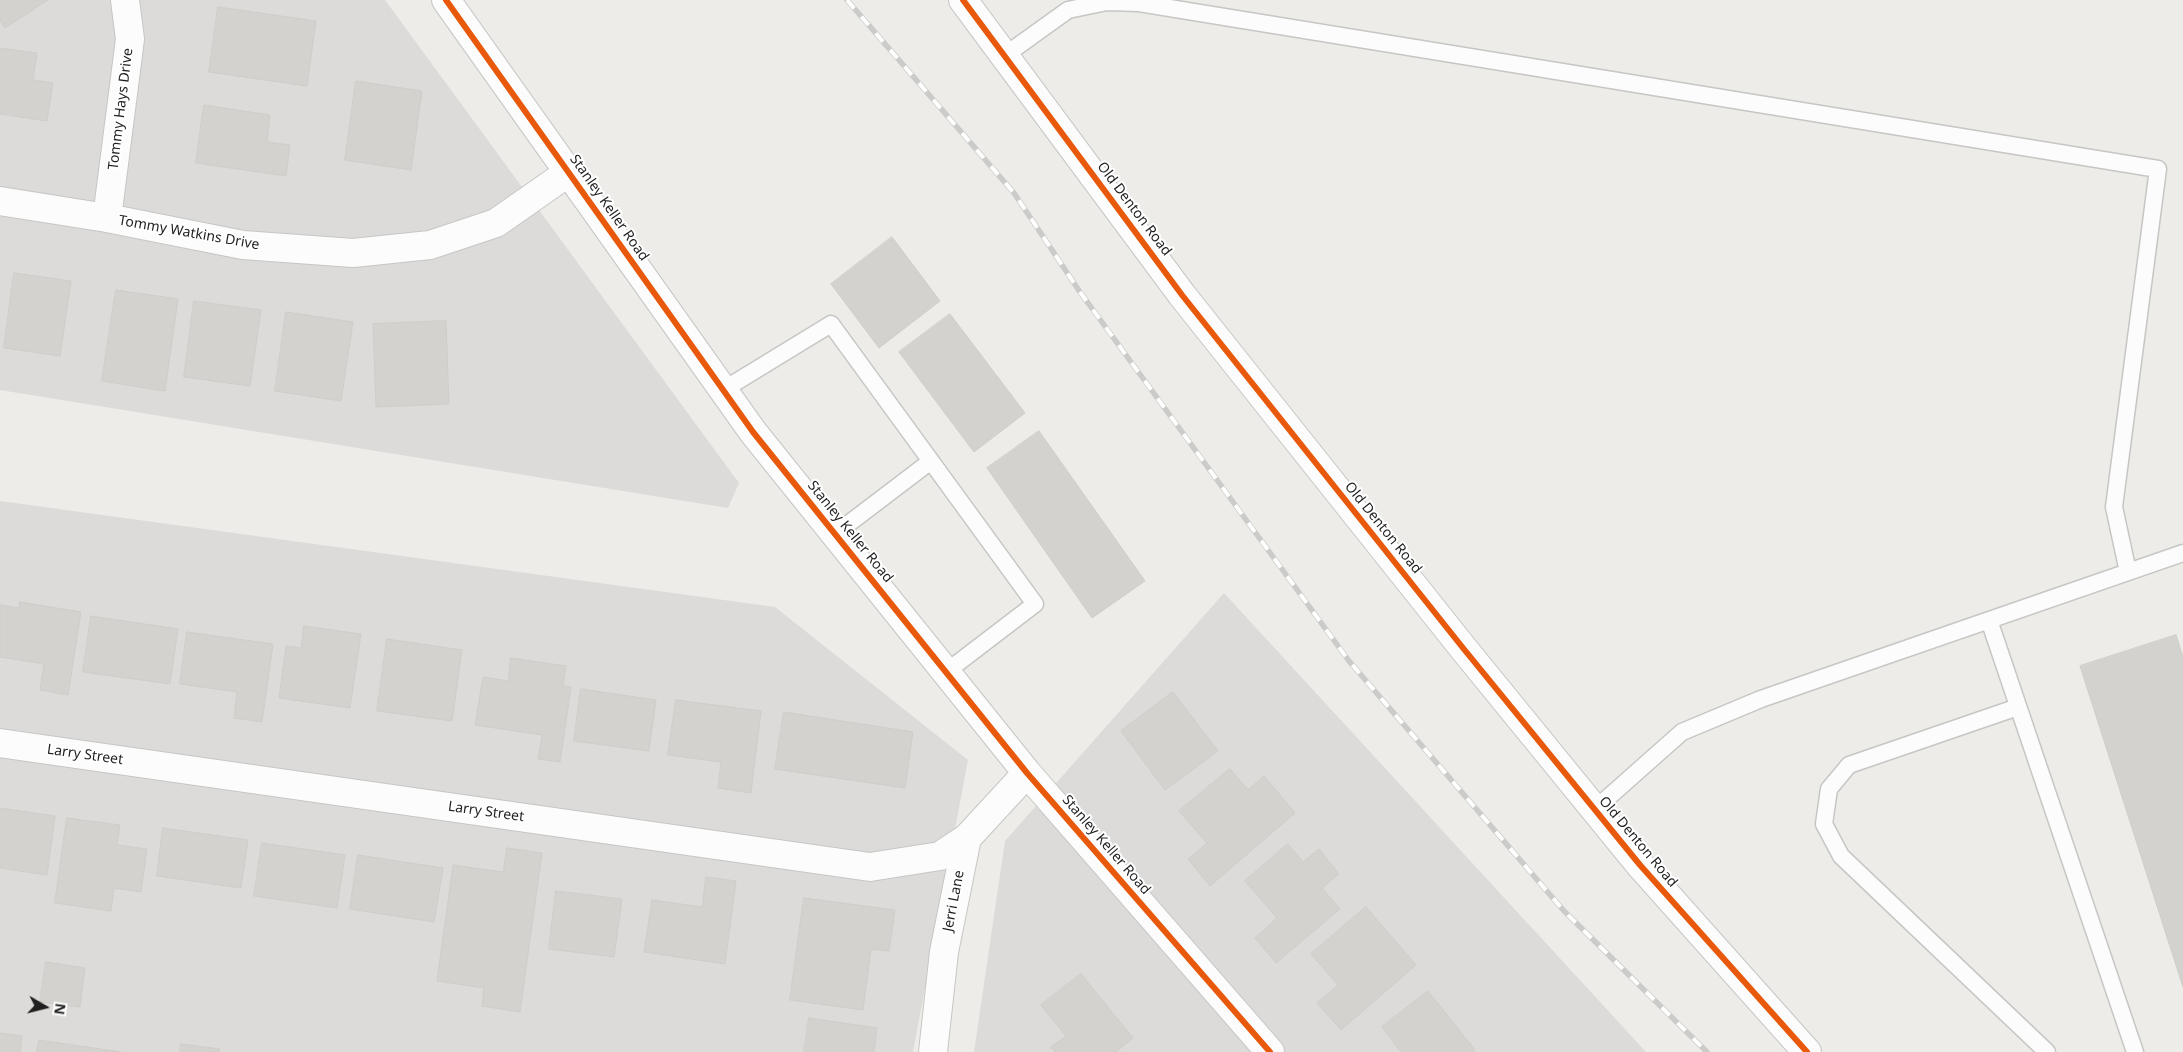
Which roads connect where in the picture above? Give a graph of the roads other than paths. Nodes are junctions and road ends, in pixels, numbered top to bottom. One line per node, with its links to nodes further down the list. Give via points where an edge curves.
1 (125, 0): 7 (street, Tommy Hays Drive, via 130,39)
2 (446, 0): 5 (street, Stanley Keller Road)
3 (963, 0): 4 (street, Old Denton Road)
4 (1004, 56): 12 (lane, via 1068,10 1107,2 1140,4 2158,169 2114,507); 18 (street, Old Denton Road, via 1182,295)
5 (568, 172): 7 (street, Tommy Watkins Drive, via 496,223 430,245 353,252 243,245); 8 (street, Stanley Keller Road)
6 (0, 201): 7 (street, Tommy Watkins Drive)
7 (107, 218)
8 (724, 390): 9 (lane, via 831,324); 10 (street, Stanley Keller Road, via 753,432)
9 (931, 461): 10 (lane); 14 (lane, via 1035,604)
10 (835, 534): 14 (street, Stanley Keller Road)
11 (2183, 553): 12 (lane)
12 (2128, 572): 13 (lane)
13 (1989, 620): 15 (lane); 18 (lane, via 1761,699 1682,732)
14 (946, 672): 17 (street, Stanley Keller Road)
15 (2018, 707): 23 (lane, via 1849,766 1829,789 1824,824 1841,856); 24 (lane)
16 (0, 743): 19 (street, Larry Street, via 870,867 940,856)
17 (1028, 773): 19 (street); 21 (street, Stanley Keller Road)
18 (1594, 810): 22 (street, Old Denton Road)
19 (967, 838): 20 (street, Jerri Lane, via 944,952)
20 (933, 1052)
21 (1270, 1052)
22 (1807, 1052)
23 (2047, 1052)
24 (2134, 1052)

